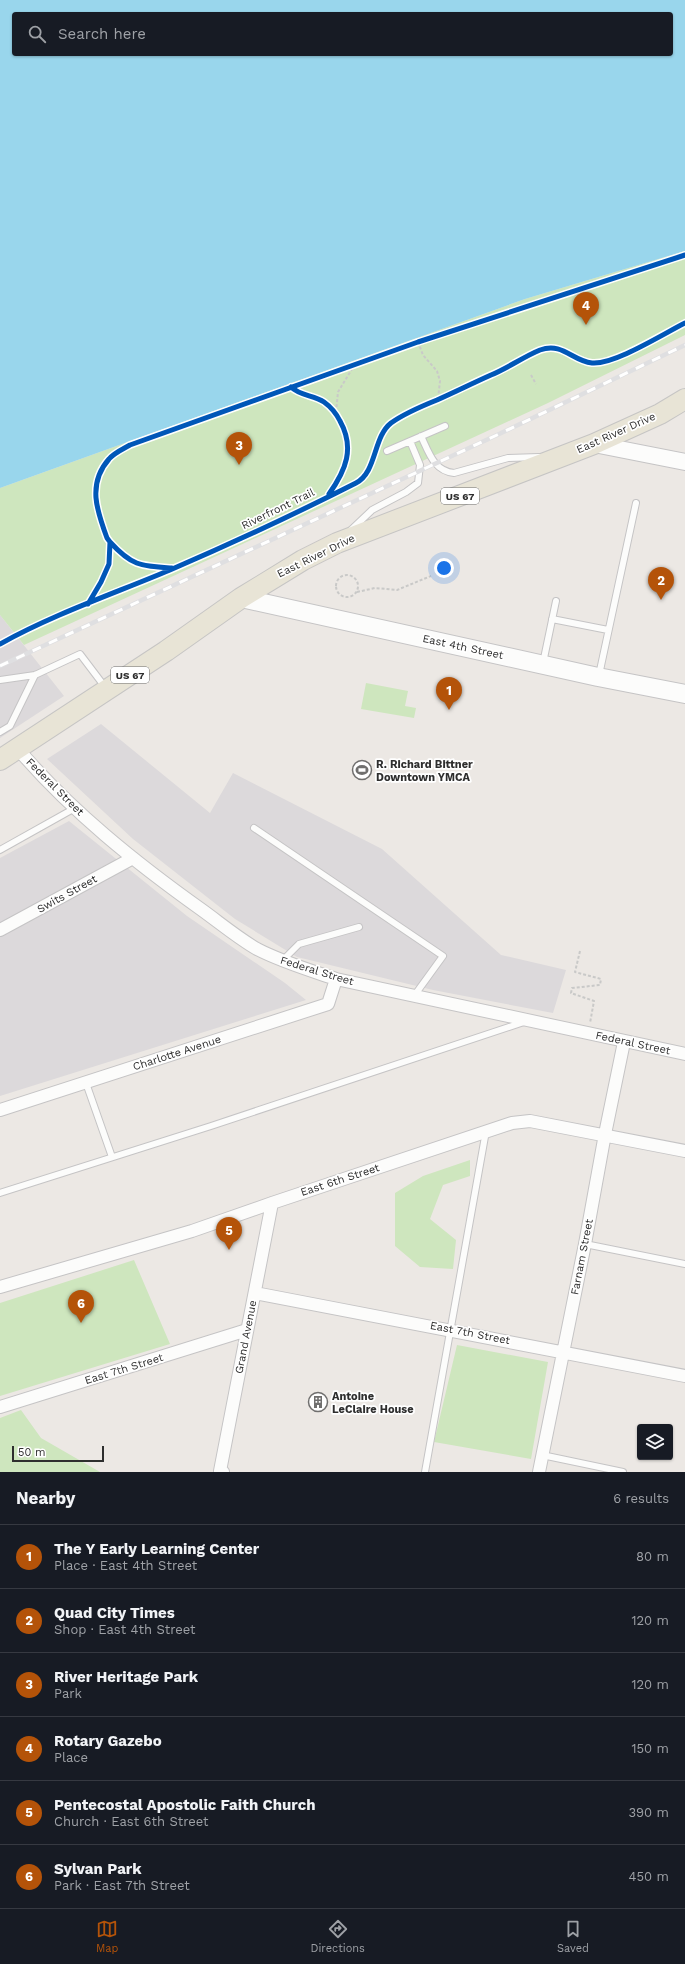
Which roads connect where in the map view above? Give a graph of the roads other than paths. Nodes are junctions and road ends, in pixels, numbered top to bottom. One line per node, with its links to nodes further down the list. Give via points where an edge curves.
1 (685, 399): 5 (main road, East River Drive / US 67, via 654,417)
2 (445, 426): 3 (lane)
3 (421, 436): 4 (lane); 7 (lane, via 432,461 445,472 454,473 508,458)
4 (410, 441): 6 (lane); 10 (lane, via 420,465 418,483 372,510)
5 (594, 444): 7 (main road, East River Drive / US 67); 8 (street)
6 (387, 451)
7 (565, 455): 10 (main road, East River Drive / US 67)
8 (685, 462)
9 (636, 503): 14 (lane)
10 (337, 544): 11 (main road, East River Drive / US 67, via 303,560)
11 (241, 598): 15 (main road, East 4th Street); 19 (main road, East River Drive / US 67)
12 (556, 601): 13 (lane)
13 (552, 619): 14 (lane); 15 (lane)
14 (608, 630): 17 (lane)
15 (543, 664): 17 (main road, East 4th Street)
16 (35, 675): 18 (lane); 19 (lane, via 80,654); 21 (lane, via 10,726)
17 (598, 677): 20 (main road, East 4th Street)
18 (0, 680)
19 (108, 690): 22 (main road, East River Drive / US 67)
20 (685, 694)
21 (0, 732)
22 (18, 749): 23 (main road, East River Drive / US 67); 24 (street, Federal Street, via 44,780)
23 (0, 760)
24 (75, 808): 26 (lane); 27 (street, Federal Street)
25 (254, 828): 32 (lane, via 443,956)
26 (0, 850)
27 (133, 858): 29 (street, Swits Street); 30 (street, Federal Street, via 255,948)
28 (359, 927): 30 (lane, via 299,944)
29 (0, 930)
30 (282, 961): 31 (street, Federal Street)
31 (336, 979): 32 (street, Federal Street); 36 (street, Charlotte Avenue, via 328,1004)
32 (414, 996): 33 (street, Federal Street)
33 (530, 1020): 34 (street, Federal Street); 41 (lane)
34 (624, 1042): 35 (street, Federal Street); 39 (street, Farnam Street)
35 (685, 1054)
36 (86, 1083): 37 (street, Charlotte Avenue); 41 (lane)
37 (0, 1110)
38 (486, 1131): 39 (street, East 6th Street, via 512,1123 530,1121); 43 (street, East 6th Street); 49 (lane)
39 (605, 1134): 40 (street, East 6th Street); 44 (street, Farnam Street)
40 (685, 1151)
41 (112, 1157): 42 (lane)
42 (0, 1193)
43 (272, 1203): 46 (street, East 6th Street, via 192,1232); 47 (street, Grand Avenue)
44 (585, 1244): 45 (lane); 50 (street, Farnam Street)
45 (685, 1264)
46 (0, 1287)
47 (255, 1292): 48 (street, Grand Avenue); 49 (street, East 7th Street)
48 (248, 1330): 52 (street, East 7th Street); 54 (street, Grand Avenue)
49 (452, 1330): 50 (street, East 7th Street); 55 (lane)
50 (563, 1351): 51 (street, East 7th Street); 53 (street, Farnam Street)
51 (685, 1376)
52 (0, 1407)
53 (542, 1454): 56 (street, Farnam Street); 57 (lane)
54 (222, 1472)
55 (425, 1472)
56 (539, 1472)
57 (623, 1472)

